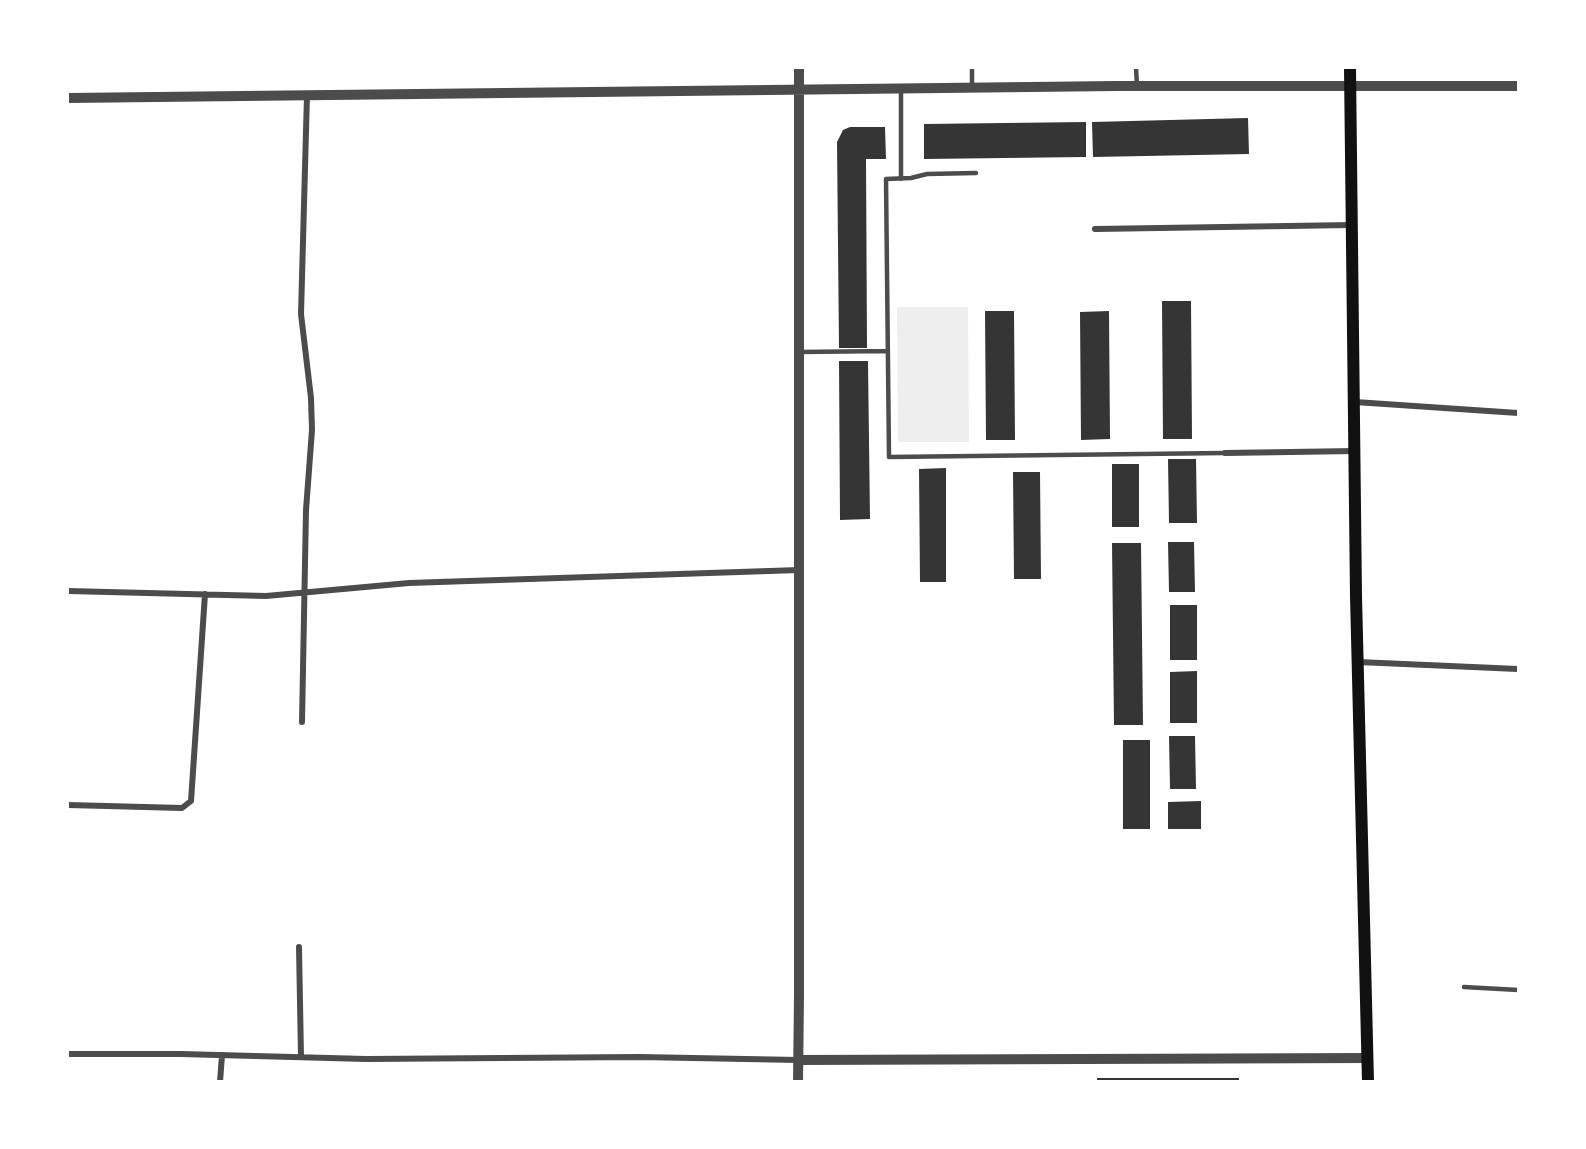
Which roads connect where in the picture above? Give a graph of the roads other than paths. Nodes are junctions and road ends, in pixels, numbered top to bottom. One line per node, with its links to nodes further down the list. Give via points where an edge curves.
1 (799, 68): 10 (street)
2 (972, 68): 8 (lane)
3 (1136, 68): 5 (lane)
4 (1350, 68): 6 (main road)
5 (1137, 86): 6 (street); 8 (street)
6 (1351, 86): 7 (street); 15 (main road)
7 (1518, 86)
8 (972, 87): 9 (street)
9 (901, 88): 10 (street); 14 (lane)
10 (799, 89): 11 (street); 18 (street)
11 (307, 95): 12 (street); 26 (street, via 301,314 312,430)
12 (68, 98)
13 (976, 173): 14 (lane)
14 (901, 179): 17 (lane, via 886,179)
15 (1353, 225): 16 (street); 19 (main road)
16 (1095, 229)
17 (888, 351): 18 (lane); 22 (lane, via 890,458)
18 (799, 352): 23 (street)
19 (1355, 402): 20 (street); 21 (main road)
20 (1518, 413)
21 (1355, 451): 22 (street); 27 (main road)
22 (1225, 453)
23 (800, 570): 26 (street, via 409,583); 38 (street)
24 (68, 591): 25 (street)
25 (205, 594): 26 (street); 30 (street, via 190,801 183,808)
26 (303, 594): 29 (street)
27 (1358, 662): 28 (street); 37 (main road)
28 (1518, 669)
29 (302, 722)
30 (68, 805)
31 (299, 947): 36 (street)
32 (1464, 987): 33 (lane)
33 (1518, 990)
34 (68, 1054): 35 (street)
35 (222, 1055): 36 (street); 39 (street)
36 (300, 1057): 38 (street)
37 (1368, 1058): 38 (street); 41 (main road)
38 (798, 1060): 40 (street)
39 (220, 1082)
40 (798, 1082)
41 (1368, 1082)

